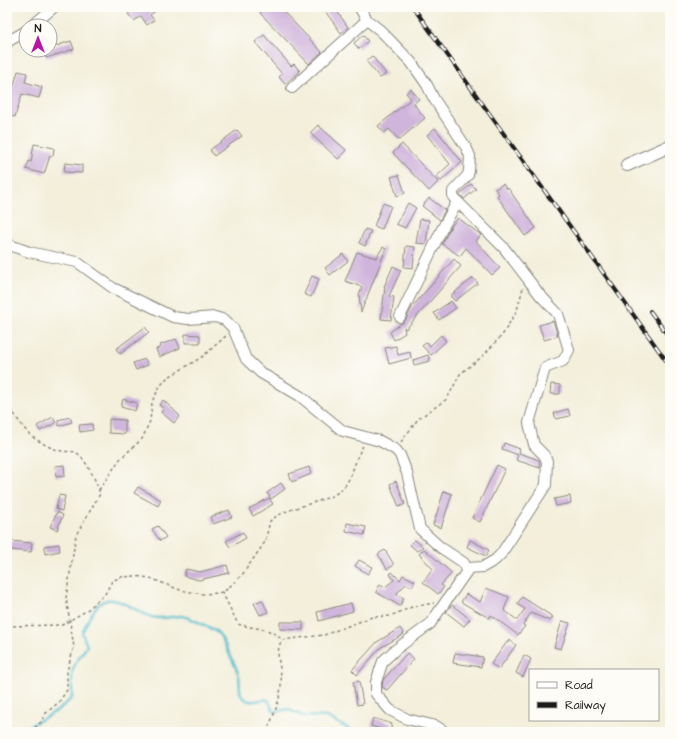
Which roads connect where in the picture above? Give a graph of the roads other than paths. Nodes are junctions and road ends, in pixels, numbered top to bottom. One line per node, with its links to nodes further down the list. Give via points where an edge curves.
1 (54, 7): 3 (street)
2 (359, 7): 4 (street)
3 (41, 18)
4 (367, 20): 7 (street); 10 (street, via 381,30 411,62 466,147 471,164 468,175 453,191 453,197)
5 (18, 36): 6 (street)
6 (7, 42)
7 (292, 88)
8 (670, 146): 9 (main road)
9 (627, 165)
10 (457, 202): 12 (street); 13 (street, via 504,248 558,314 569,346 568,355 563,361 545,368 529,423 534,445 547,461 546,485 501,554 483,566)
11 (7, 244): 13 (street, via 29,252 77,262 113,288 173,317 220,317 233,328 243,355 254,368 300,396 344,431 380,441 396,450 404,462 420,529)
12 (400, 317)
13 (467, 568): 14 (street, via 465,576 430,624 383,662 375,687 379,699 397,715 436,726)
14 (445, 732)

